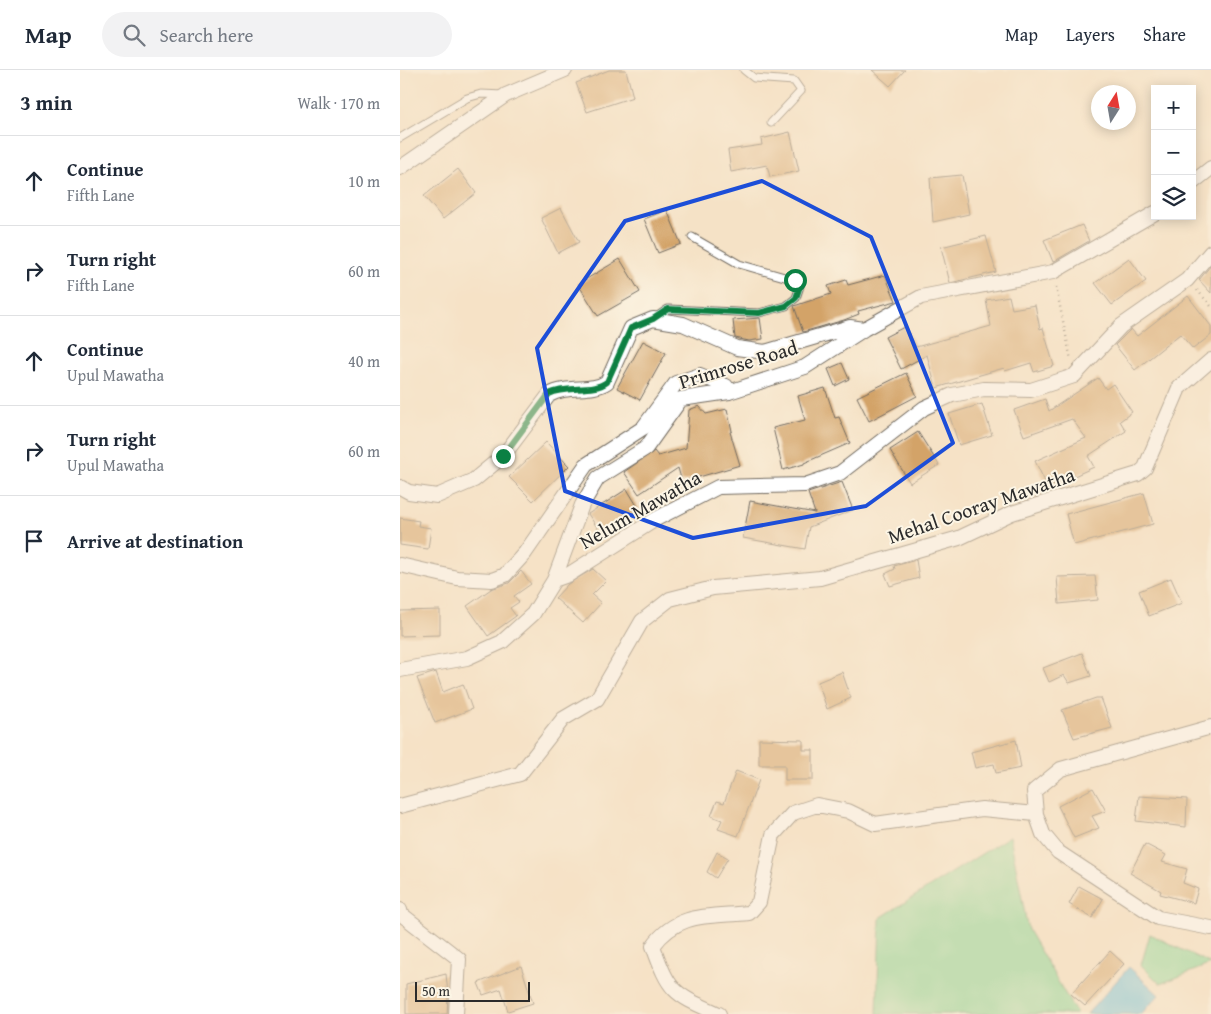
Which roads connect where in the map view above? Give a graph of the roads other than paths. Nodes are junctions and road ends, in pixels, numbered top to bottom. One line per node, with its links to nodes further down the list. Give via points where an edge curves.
1 (566, 70): 3 (street)
2 (744, 70): 4 (lane, via 754,78 794,81 801,91)
3 (506, 94): 5 (lane, via 481,94 467,98); 6 (street)
4 (771, 123)
5 (400, 138)
6 (400, 168)
7 (1211, 168): 8 (street)
8 (1196, 180)
9 (1151, 215): 13 (street, Primrose Road, via 1053,272 921,297)
10 (692, 238): 12 (lane, via 739,264 795,280 800,286 796,298 786,306 759,313 668,309)
11 (1211, 252): 18 (street, Nelum Mawatha, via 1187,280 1121,326 1074,376 1030,390 984,389 952,395 924,408 840,473 805,485 718,487 656,519 568,575)
12 (653, 319): 13 (street, via 683,324 737,348 765,352 844,329); 16 (street, via 631,328 607,382 600,387 560,389 549,394 503,456 474,480 437,496 409,492)
13 (864, 328): 15 (street, Primrose Road, via 805,367)
14 (1211, 360): 21 (street, Mehal Cooray Mawatha, via 1179,388 1145,468 1138,474 1012,513 959,538 820,578 713,588 670,599 642,621 597,699 563,719 520,774)
15 (729, 392): 17 (street, via 726,386 700,375 676,383 643,428 586,465 525,554 505,575 492,580 457,578); 18 (street, Primrose Road, via 682,399 646,448 598,478 582,505)
16 (400, 487)
17 (400, 565)
18 (554, 580): 19 (street, Primrose Road, via 534,614 502,642 467,658)
19 (400, 670)
20 (1211, 727): 22 (street, via 1060,769 1034,791)
21 (400, 806)
22 (1036, 814): 24 (street, via 1043,834 1058,852 1158,918); 26 (street, via 982,808 875,824 848,811 817,805 793,813 773,835 759,902 749,914 686,919 662,934 654,946 664,978 680,996)
23 (400, 910): 25 (street, via 459,958)
24 (1211, 928)
25 (456, 1014)
26 (719, 1014)

